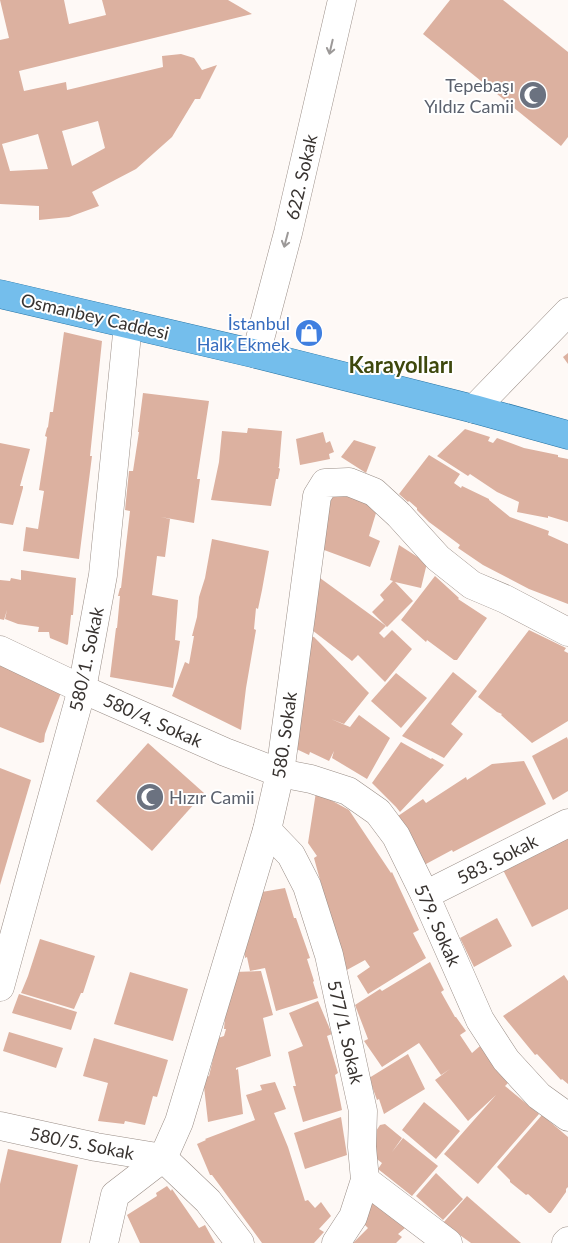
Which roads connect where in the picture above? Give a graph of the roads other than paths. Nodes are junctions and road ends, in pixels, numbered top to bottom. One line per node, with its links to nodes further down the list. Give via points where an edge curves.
1 (342, 0): 5 (street, 622. Sokak, one-way to 5, via 288,233)
2 (1, 299): 4 (main road, Osmanbey Caddesi)
3 (568, 312): 6 (street)
4 (128, 324): 5 (main road, Osmanbey Caddesi); 10 (street, 580/1. Sokak, via 103,575)
5 (256, 354): 6 (main road, Osmanbey Caddesi)
6 (474, 409): 7 (main road, Osmanbey Caddesi)
7 (568, 435)
8 (568, 632): 11 (street, 580. Sokak, via 472,585 438,558 374,492 349,482 325,483 317,496)
9 (0, 650): 10 (street, 580/4. Sokak)
10 (82, 689): 11 (street, 580/4. Sokak); 15 (street, 580/1. Sokak)
11 (280, 773): 13 (street, 580. Sokak); 14 (street, 579. Sokak, via 348,791 378,812 396,836)
12 (568, 823): 14 (street, 583. Sokak)
13 (267, 830): 18 (street, 580. Sokak, via 179,1122); 19 (street, 577/1. Sokak, via 291,855 307,886 329,955 364,1111 362,1147)
14 (425, 895): 16 (street, 579. Sokak, via 480,1020 506,1060 539,1096)
15 (0, 987)
16 (568, 1117)
17 (0, 1126): 18 (street, 580/5. Sokak)
18 (163, 1158): 20 (street, 580. Sokak, via 116,1194); 21 (street, via 208,1201)
19 (365, 1180): 22 (street, 577/1. Sokak, via 353,1217); 23 (street)
20 (104, 1243)
21 (240, 1243)
22 (336, 1243)
23 (448, 1243)

